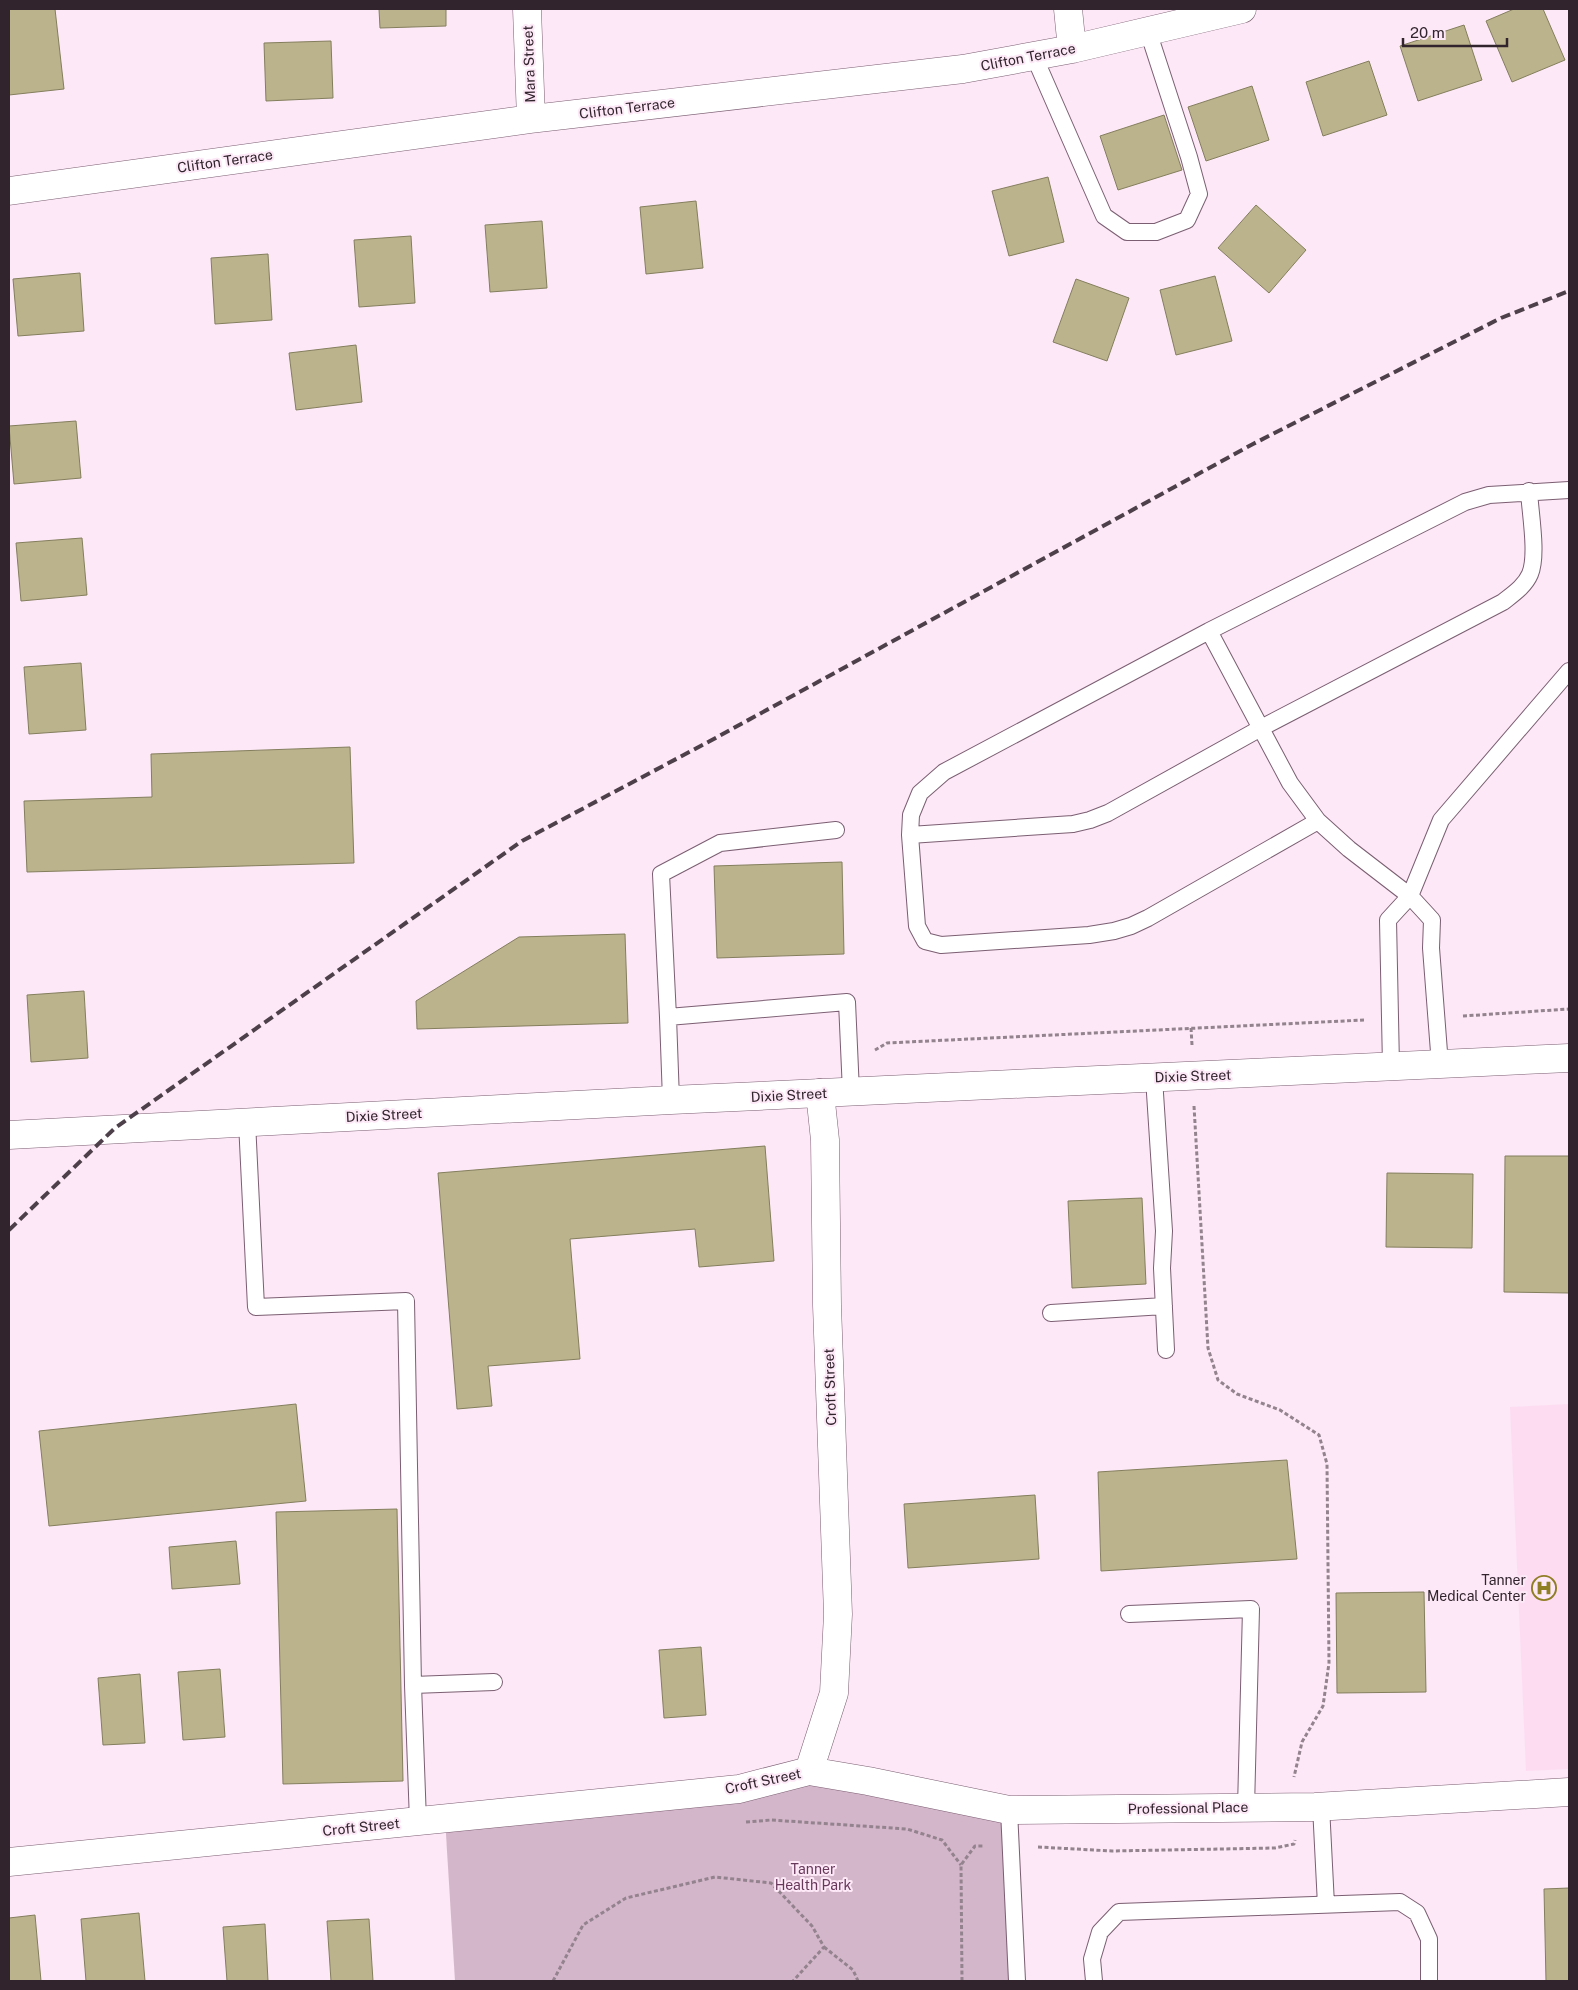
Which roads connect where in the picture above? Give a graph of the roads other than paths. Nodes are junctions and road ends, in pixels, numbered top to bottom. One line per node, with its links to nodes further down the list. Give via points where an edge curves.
1 (527, 9): 7 (street, Mara Street)
2 (1068, 9): 5 (street)
3 (1242, 9): 4 (street, Clifton Terrace)
4 (1148, 31): 5 (street, Clifton Terrace); 6 (lane, via 1199,194 1187,220 1156,232 1127,232 1104,216)
5 (1072, 49): 6 (street, Clifton Terrace)
6 (1034, 56): 7 (street, Clifton Terrace, via 963,69)
7 (531, 118): 8 (street, Clifton Terrace)
8 (9, 191)
9 (1569, 490): 10 (lane)
10 (1529, 491): 11 (lane, via 1489,495 1465,502); 13 (lane, via 1533,556 1530,574 1518,590 1503,602)
11 (1209, 631): 13 (lane); 16 (lane, via 944,772 920,793 911,815)
12 (1569, 671): 17 (lane, via 1441,820)
13 (1261, 728): 14 (lane, via 1290,783); 16 (lane, via 1090,820 1073,824)
14 (1318, 821): 16 (lane, via 1131,926 1089,936 941,946 925,941 917,926); 17 (lane)
15 (836, 830): 18 (lane, via 720,843 661,874)
16 (910, 835)
17 (1410, 896): 20 (lane, via 1432,920 1431,948); 21 (lane, via 1388,920)
18 (668, 1017): 23 (lane, via 847,1002); 25 (lane)
19 (1569, 1058): 20 (street, Dixie Street)
20 (1440, 1065): 21 (street, Dixie Street)
21 (1391, 1066): 22 (street, Dixie Street)
22 (1154, 1078): 23 (street, Dixie Street); 28 (lane, via 1164,1231)
23 (851, 1092): 24 (street, Dixie Street)
24 (820, 1093): 25 (street, Dixie Street); 34 (street, Croft Street, via 825,1140 838,1614 834,1693)
25 (671, 1100): 26 (street, Dixie Street)
26 (247, 1122): 27 (street, Dixie Street); 33 (lane, via 256,1307 406,1301)
27 (9, 1135)
28 (1164, 1306): 29 (lane); 30 (lane)
29 (1051, 1313)
30 (1166, 1350)
31 (1129, 1614): 37 (lane, via 1251,1609)
32 (494, 1682): 33 (lane)
33 (413, 1685): 39 (lane)
34 (809, 1771): 38 (street, Professional Place); 39 (street, Croft Street, via 739,1789)
35 (1569, 1792): 36 (street, Professional Place)
36 (1321, 1806): 37 (street, Professional Place); 41 (lane)
37 (1246, 1808): 38 (street, Professional Place)
38 (1009, 1810): 42 (lane)
39 (418, 1821): 40 (street, Croft Street)
40 (9, 1862)
41 (1326, 1905): 43 (lane, via 1119,1912 1100,1932 1092,1959); 44 (lane, via 1400,1902 1417,1912 1429,1938)
42 (1017, 1981)
43 (1094, 1981)
44 (1429, 1981)

